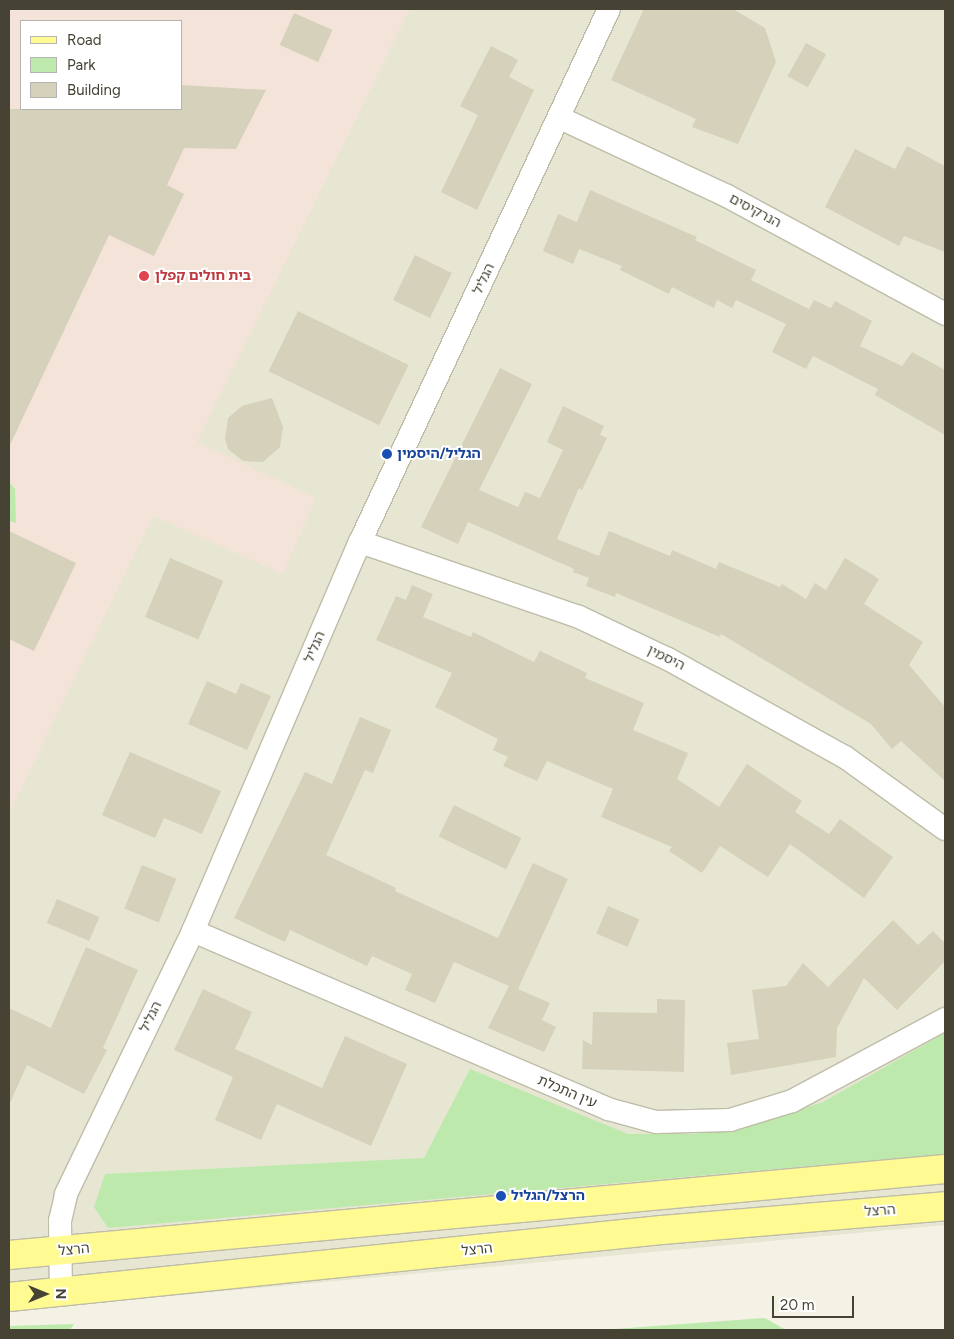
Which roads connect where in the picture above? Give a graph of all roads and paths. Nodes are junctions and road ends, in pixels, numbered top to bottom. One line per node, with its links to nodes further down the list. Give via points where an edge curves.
1 (609, 9): 2 (street, הגליל)
2 (560, 118): 3 (street, הנרקיסים, via 728,196); 4 (street, הגליל)
3 (945, 314)
4 (360, 542): 5 (street, היסמין, via 579,617 668,659 845,757); 6 (street, הגליל)
5 (945, 829)
6 (193, 931): 7 (street, עין התכלת, via 608,1109 656,1122 730,1120 792,1102); 10 (street, הגליל, via 66,1194 60,1221)
7 (945, 1019)
8 (945, 1169): 10 (main road, הרצל, via 615,1197)
9 (945, 1206): 12 (main road, הרצל, via 662,1230)
10 (59, 1251): 11 (main road, הרצל); 12 (street, הגליל)
11 (9, 1255)
12 (61, 1294): 13 (main road, הרצל)
13 (9, 1297)

